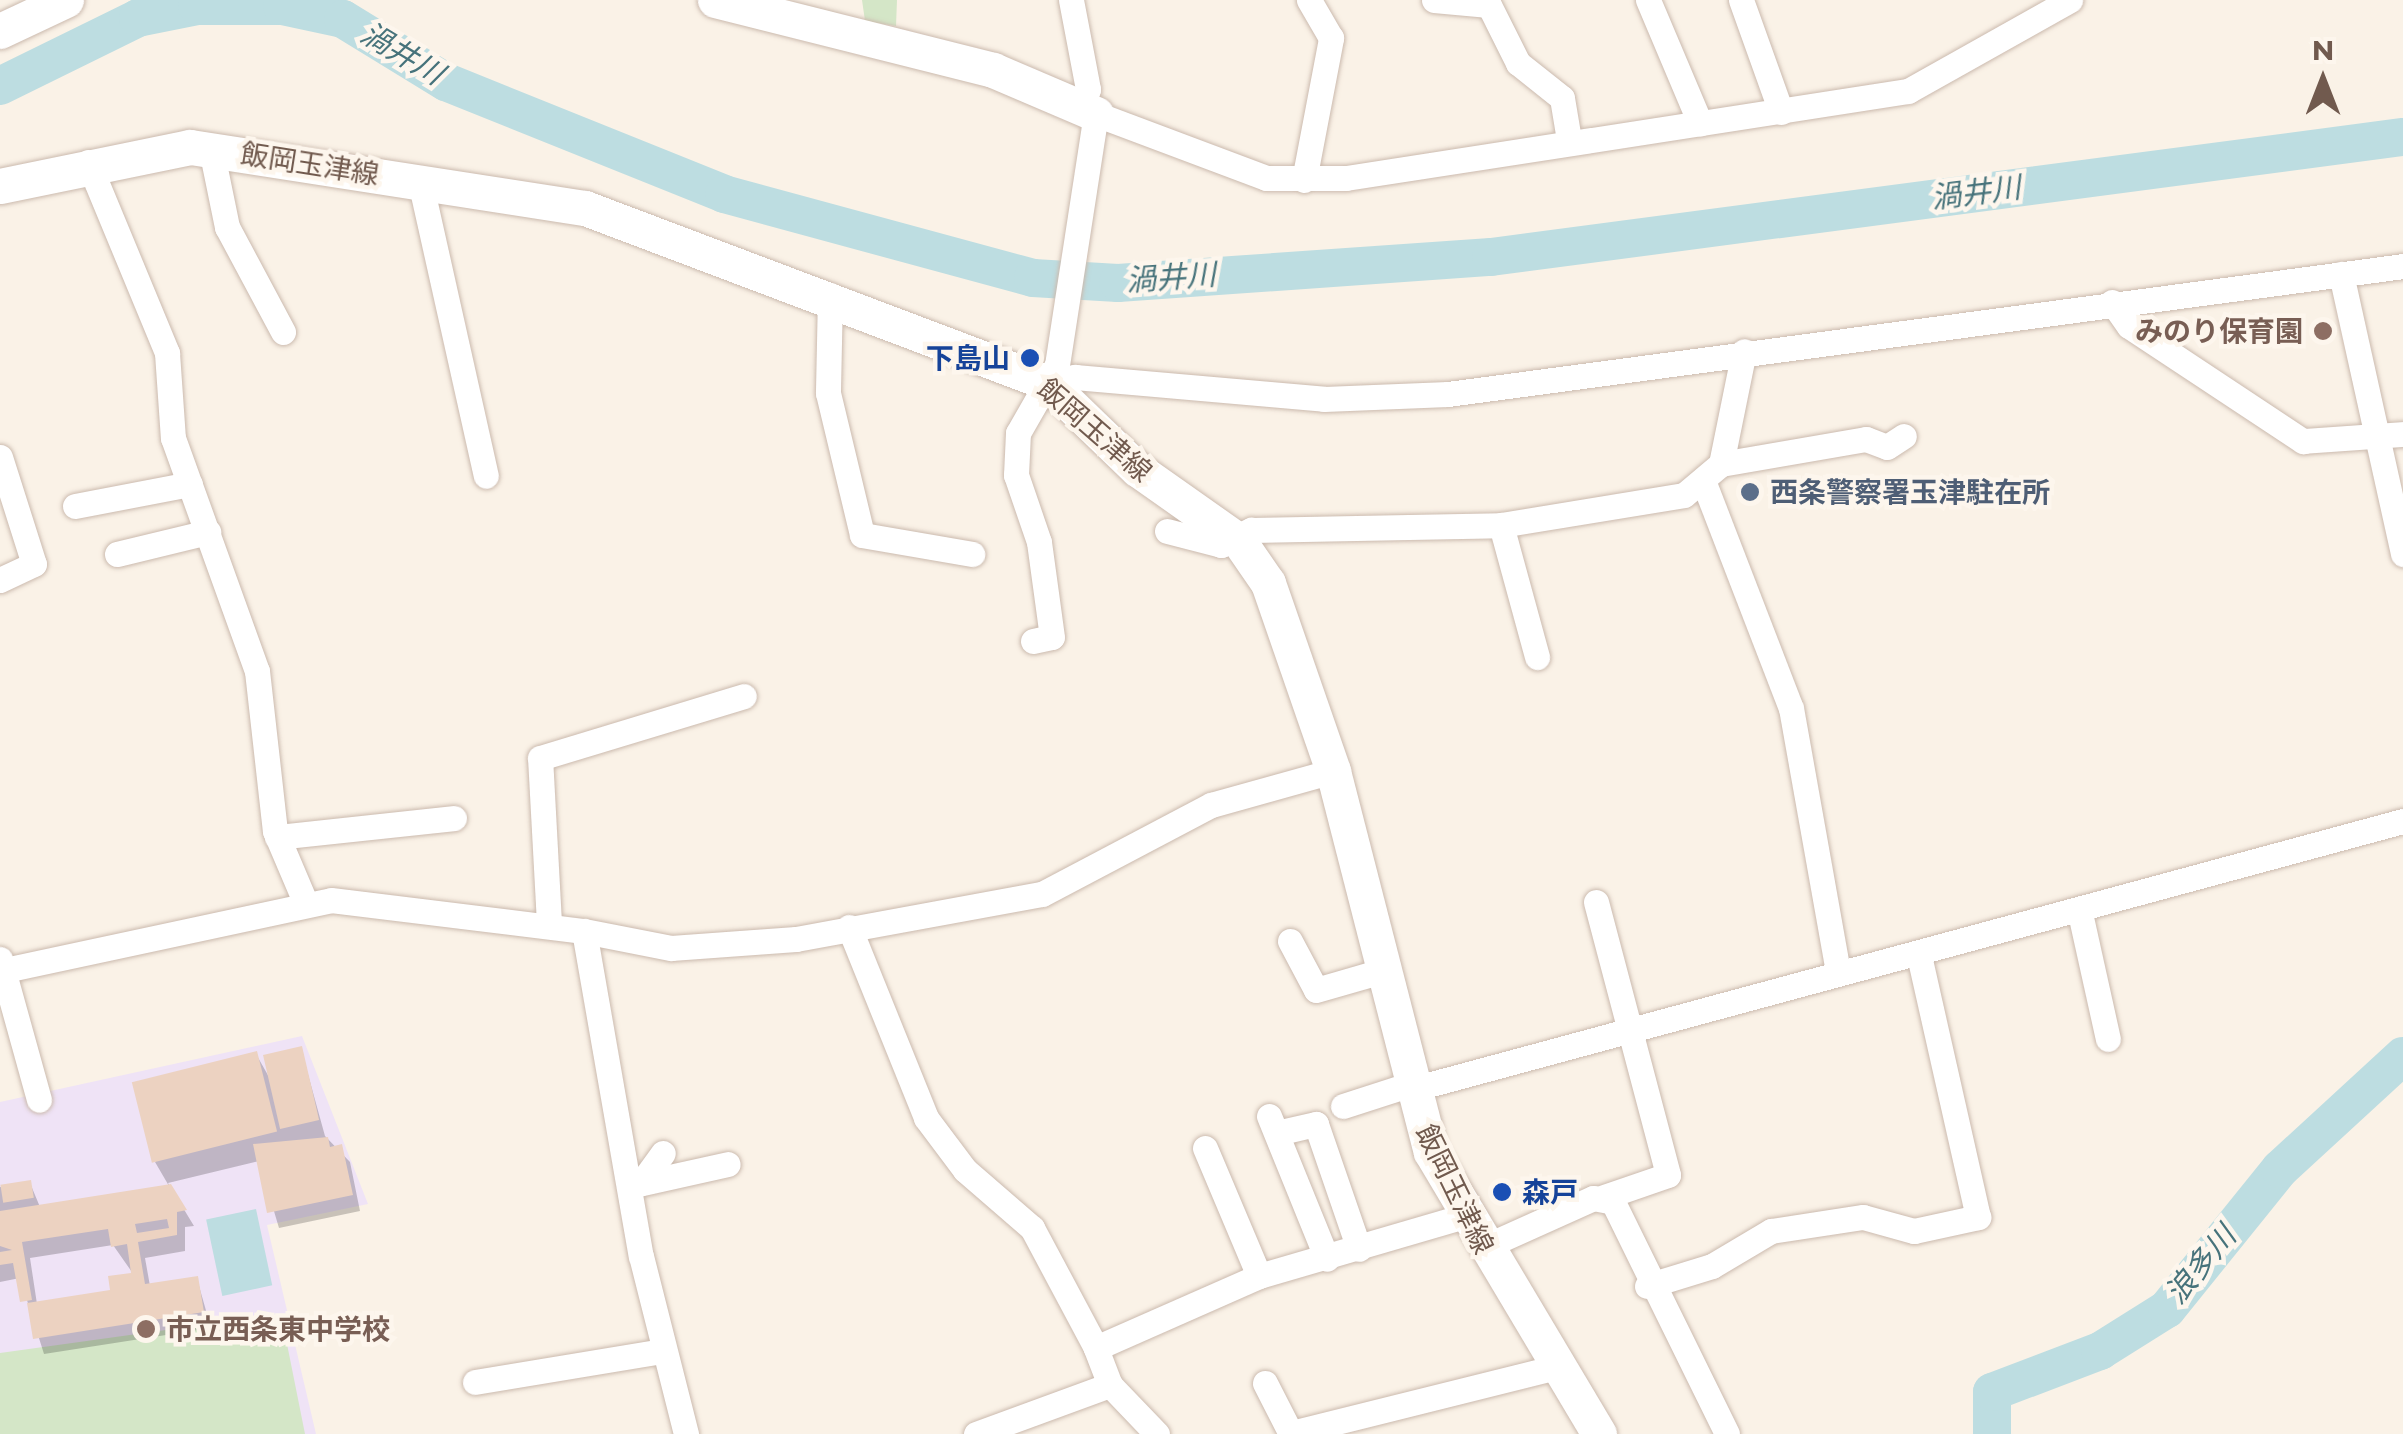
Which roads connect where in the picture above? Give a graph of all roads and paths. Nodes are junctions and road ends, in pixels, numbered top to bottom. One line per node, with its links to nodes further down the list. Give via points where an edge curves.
1 (32, 0): 10 (street)
2 (66, 0): 10 (main road)
3 (714, 0): 11 (main road, via 993,70)
4 (1071, 0): 11 (street)
5 (1308, 0): 17 (street, via 1331,38)
6 (1434, 0): 14 (street, via 1490,5 1518,64 1562,98)
7 (1648, 0): 13 (street)
8 (1741, 0): 12 (street)
9 (2070, 0): 12 (street, via 1908,91)
10 (3, 14)
11 (1088, 110): 17 (street, via 1266,178); 26 (street, via 1080,220)
12 (1780, 112): 13 (street)
13 (1700, 123): 14 (street)
14 (1569, 140): 17 (street)
15 (211, 149): 16 (main road, 飯岡玉津線); 18 (main road, 飯岡玉津線); 24 (street, via 226,226)
16 (88, 162): 19 (main road, 飯岡玉津線); 33 (street, via 167,354 168,417)
17 (1304, 180)
18 (420, 181): 22 (main road, 飯岡玉津線, via 619,217); 32 (street)
19 (0, 186)
20 (2403, 266): 21 (street)
21 (2341, 274): 23 (street); 29 (street)
22 (830, 295): 26 (main road, 飯岡玉津線); 40 (street, via 828,393 862,535)
23 (2112, 302): 25 (street); 29 (street, via 2128,326 2303,441)
24 (284, 332)
25 (1744, 351): 26 (street, via 1448,394 1324,399); 31 (street)
26 (1052, 374): 38 (main road, 飯岡玉津線, via 1136,470); 43 (street, via 1018,433 1016,475 1039,542 1052,637)
27 (2403, 434): 29 (street)
28 (1904, 436): 31 (street, via 1887,447 1866,439)
29 (2374, 436): 41 (street)
30 (0, 457): 42 (street, via 34,564)
31 (1712, 473): 35 (street, via 1581,517); 60 (street, via 1791,708)
32 (486, 476)
33 (190, 484): 34 (street); 37 (street)
34 (75, 506)
35 (1501, 525): 38 (street, via 1262,529); 44 (street)
36 (1166, 531): 38 (street, via 1222,545)
37 (208, 532): 39 (street); 49 (street, via 257,671)
38 (1234, 537): 46 (main road, 飯岡玉津線, via 1268,583)
39 (117, 554)
40 (972, 554)
41 (2403, 554)
42 (0, 580)
43 (1032, 641)
44 (1537, 656)
45 (744, 696): 53 (street, via 540,758)
46 (1332, 770): 54 (street, via 1211,805 1042,894); 59 (main road, 飯岡玉津線)
47 (454, 818): 49 (street)
48 (2403, 820): 52 (street)
49 (277, 837): 51 (street)
50 (1596, 902): 61 (street)
51 (306, 904): 53 (street, via 382,900); 58 (street)
52 (2080, 913): 57 (street); 62 (street)
53 (548, 923): 55 (street)
54 (849, 927): 55 (street, via 671,948); 78 (street, via 926,1118 965,1170 1032,1228)
55 (584, 930): 70 (street)
56 (1290, 941): 59 (street, via 1316,990)
57 (1920, 955): 60 (street); 77 (street, via 1978,1217 1914,1232 1863,1217 1771,1231 1712,1266)
58 (2, 964): 63 (street)
59 (1382, 971): 64 (main road, 飯岡玉津線)
60 (1838, 973): 61 (street)
61 (1626, 1031): 64 (street); 71 (street, via 1668,1175)
62 (2108, 1040)
63 (12, 1043): 65 (street)
64 (1412, 1086): 66 (street); 72 (main road, 飯岡玉津線)
65 (38, 1100)
66 (1343, 1106)
67 (1205, 1148): 76 (street)
68 (662, 1153): 70 (street)
69 (728, 1164): 70 (street)
70 (635, 1185): 79 (street)
71 (1604, 1197): 73 (street); 77 (street)
72 (1464, 1216): 73 (main road, 飯岡玉津線); 74 (street)
73 (1482, 1248): 80 (main road, 飯岡玉津線)
74 (1359, 1249): 75 (street); 75 (street, via 1316,1124 1275,1124)
75 (1326, 1258): 76 (street)
76 (1259, 1276): 78 (street)
77 (1647, 1286): 89 (street)
78 (1096, 1348): 83 (street)
79 (663, 1352): 81 (street); 85 (street)
80 (1552, 1368): 84 (street); 88 (main road, 飯岡玉津線)
81 (475, 1382)
82 (1265, 1383): 84 (street)
83 (1110, 1385): 86 (street); 87 (street)
84 (1294, 1433)
85 (686, 1434)
86 (976, 1434)
87 (1157, 1434)
88 (1599, 1434)
89 (1727, 1434)

